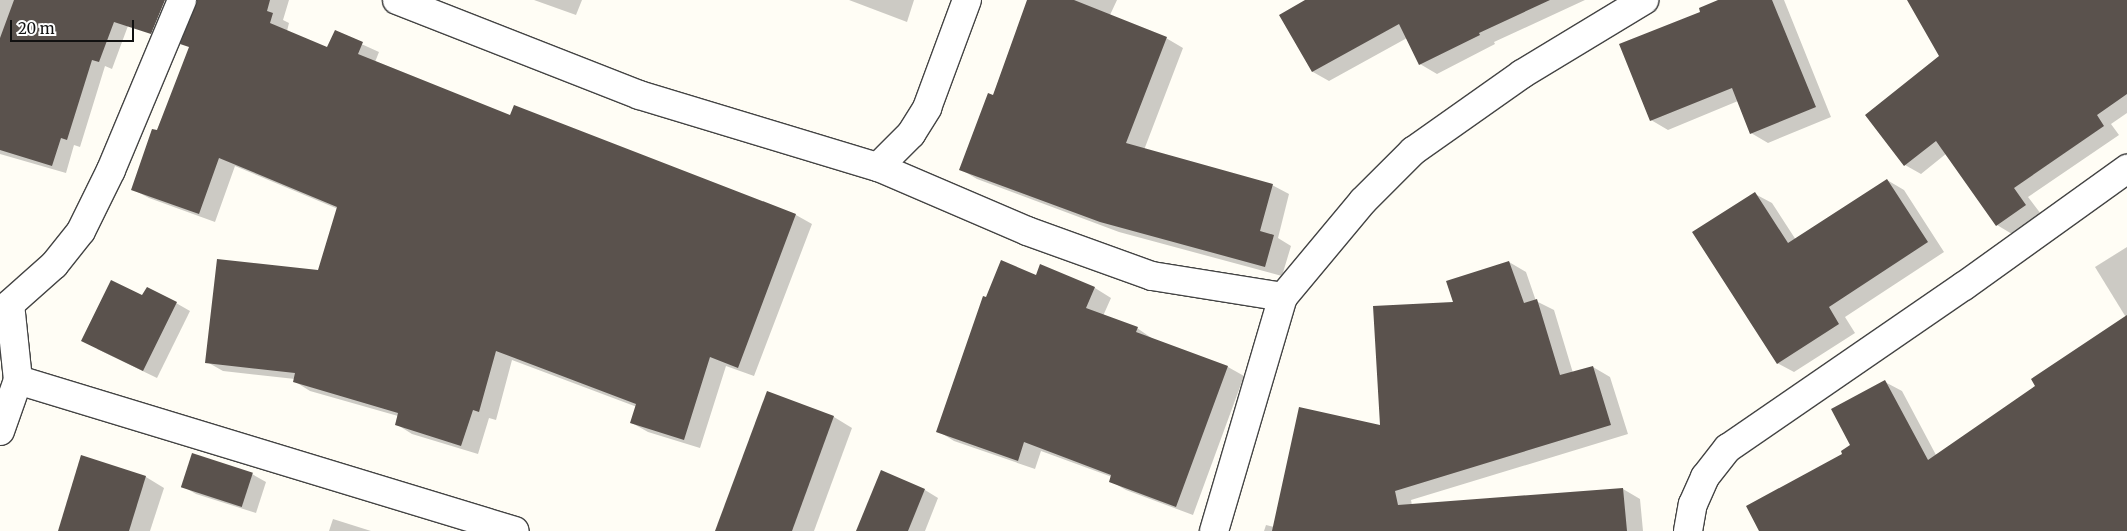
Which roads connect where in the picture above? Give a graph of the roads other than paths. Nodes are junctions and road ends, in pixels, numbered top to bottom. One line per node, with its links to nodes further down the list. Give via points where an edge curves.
1 (182, 0): 8 (street, via 111,170 81,231 54,265)
2 (397, 0): 5 (street, via 639,95)
3 (967, 0): 5 (street, via 927,108 911,134)
4 (1644, 0): 7 (street, via 1522,74 1414,151 1363,201)
5 (878, 167): 7 (street, via 1027,231 1152,276)
6 (2127, 168): 13 (street, via 1964,286 1728,448 1705,477 1693,504)
7 (1283, 297): 12 (street)
8 (5, 303): 9 (street)
9 (18, 380): 10 (street); 11 (street)
10 (0, 431)
11 (515, 531)
12 (1214, 531)
13 (1688, 531)

